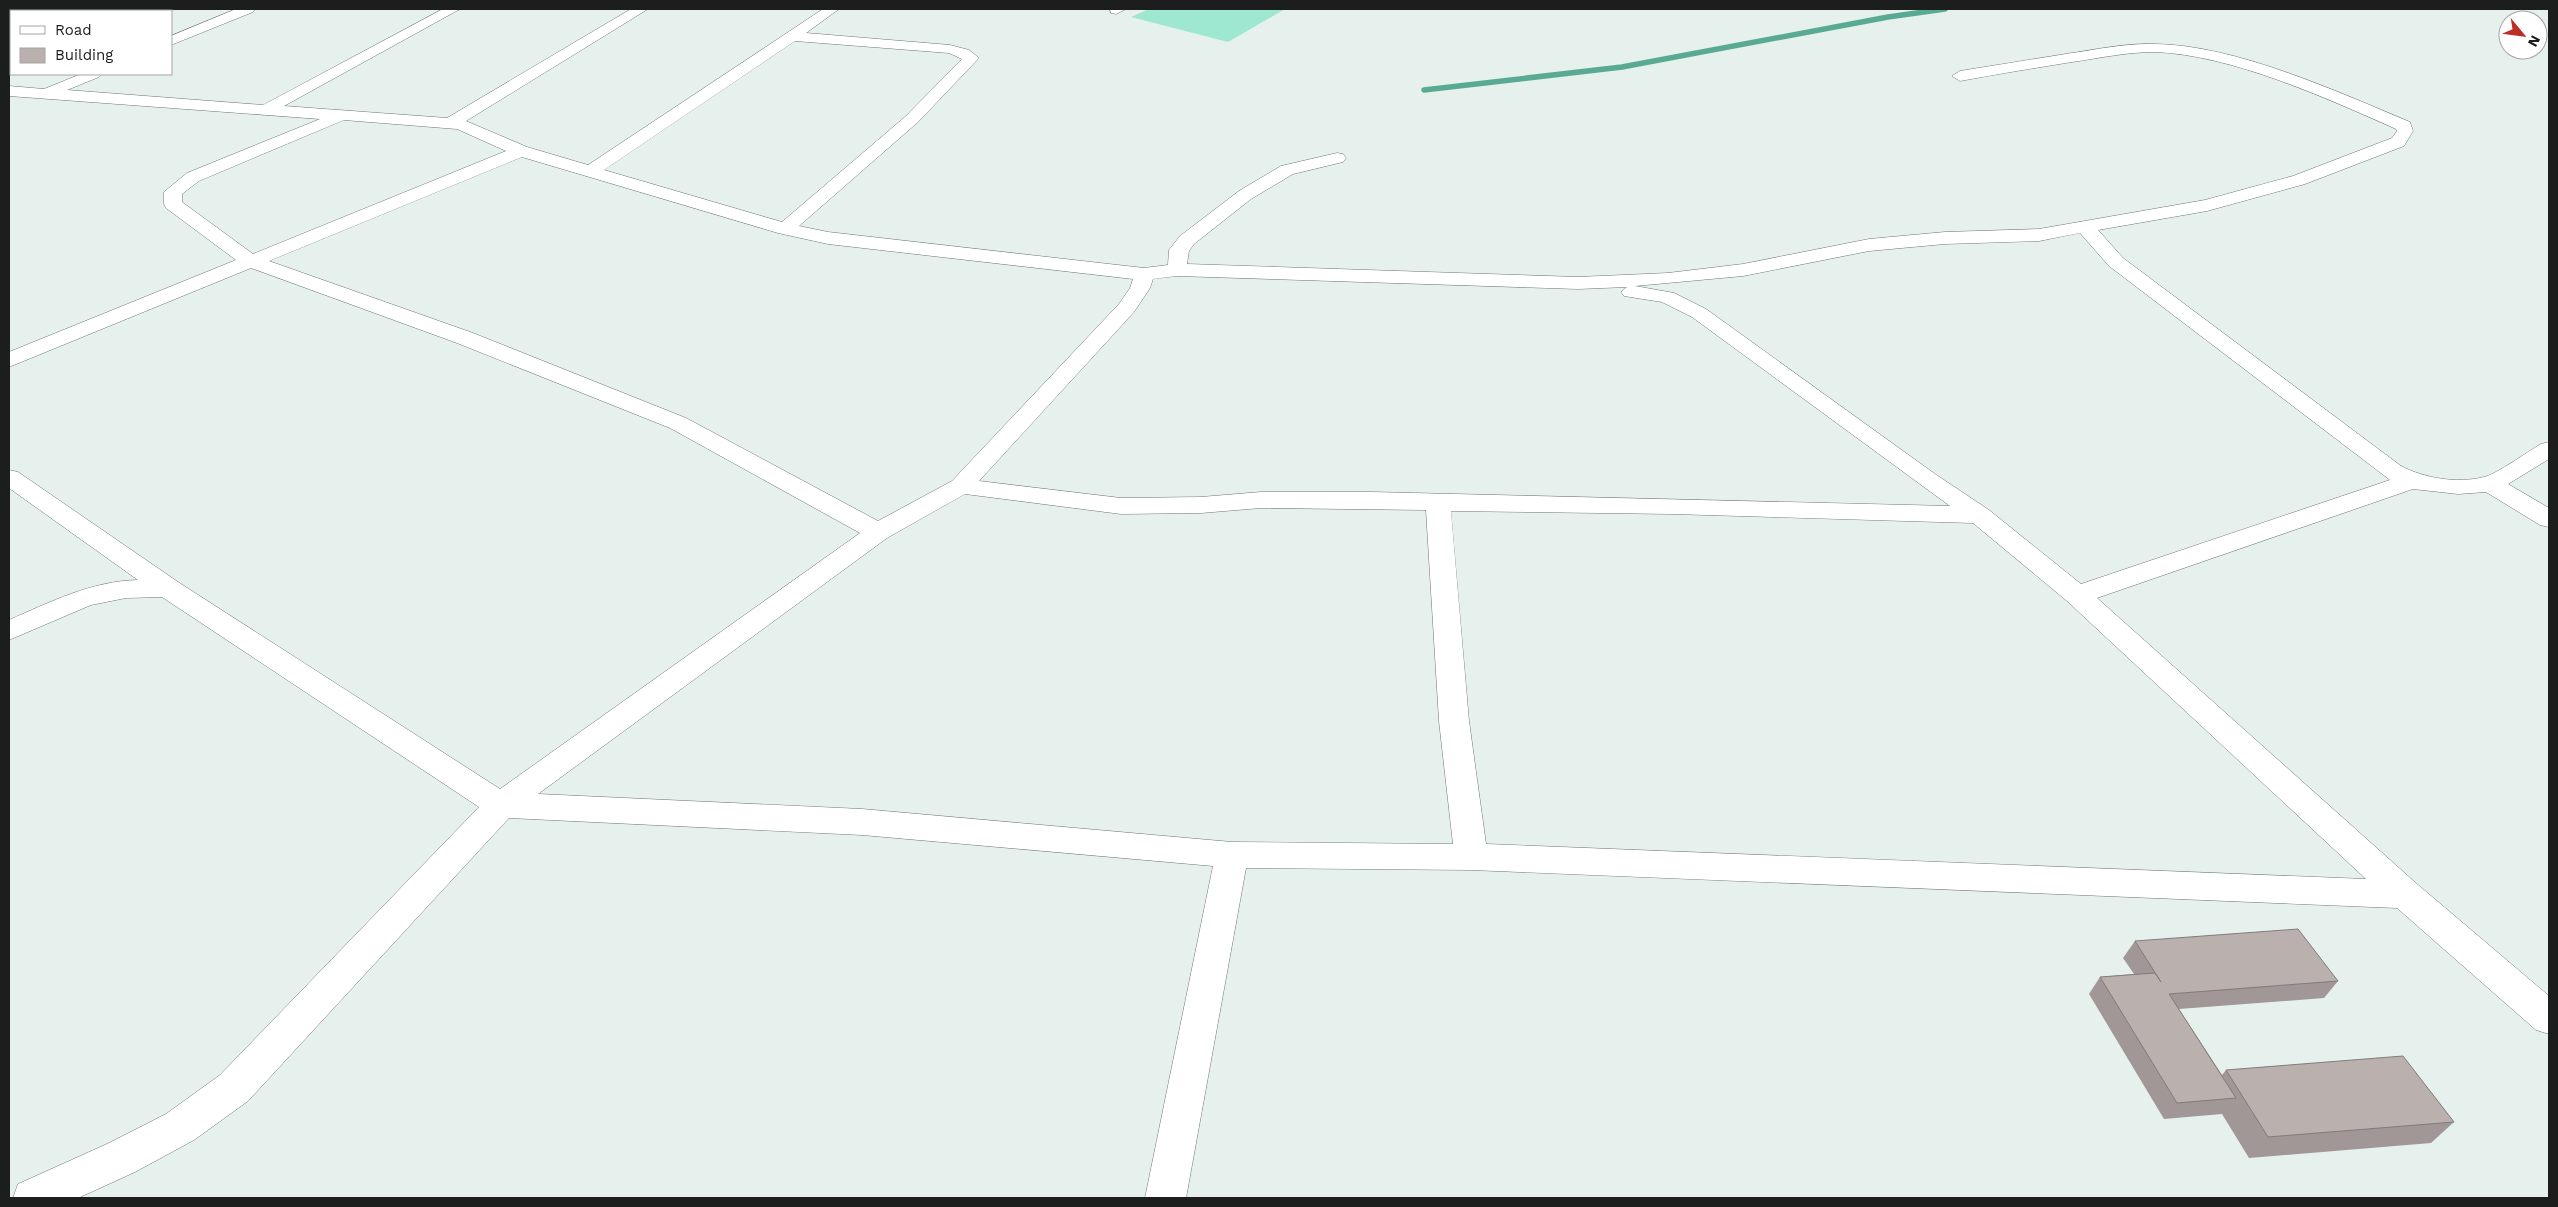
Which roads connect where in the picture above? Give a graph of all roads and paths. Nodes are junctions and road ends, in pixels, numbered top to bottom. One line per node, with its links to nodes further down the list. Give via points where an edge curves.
1 (248, 9): 6 (street)
2 (453, 9): 11 (street)
3 (641, 9): 13 (street)
4 (832, 9): 5 (street)
5 (791, 36): 16 (street); 18 (street, via 950,50 971,58 912,119)
6 (172, 41)
7 (92, 75): 10 (street)
8 (1960, 76): 17 (street, via 2125,49 2190,51 2239,63 2330,94 2404,126 2405,132 2398,142 2300,180 2207,205)
9 (9, 91): 10 (street)
10 (46, 94): 11 (street)
11 (265, 110): 12 (street)
12 (342, 116): 13 (street); 20 (street, via 192,177 173,192 173,204)
13 (450, 123): 14 (street, via 460,124)
14 (521, 151): 16 (street); 20 (street)
15 (1337, 158): 22 (street, via 1287,170 1245,195 1187,240 1179,250)
16 (591, 171): 18 (street)
17 (2085, 227): 19 (street); 21 (street)
18 (786, 229): 23 (street, via 828,238)
19 (2039, 235): 21 (street); 24 (street, via 1945,238 1869,245 1743,270 1668,279)
20 (250, 262): 25 (street); 36 (street, via 465,338 678,422)
21 (2116, 262): 29 (street, via 2392,471)
22 (1177, 270): 23 (street); 24 (street)
23 (1144, 274): 31 (street, via 1140,288 1127,308)
24 (1578, 284): 28 (street, via 1667,298 1699,313)
25 (9, 360)
26 (2549, 449): 30 (street)
27 (9, 477): 37 (street)
28 (1926, 478): 33 (street); 34 (street)
29 (2411, 481): 30 (street, via 2458,486); 38 (street)
30 (2491, 484): 35 (street)
31 (961, 486): 32 (street, via 1121,506 1261,500); 36 (street)
32 (1438, 503): 33 (street); 42 (street, via 1454,721)
33 (1887, 512): 34 (street)
34 (1980, 514): 38 (street)
35 (2549, 519)
36 (878, 532): 40 (street)
37 (168, 588): 39 (street, via 126,589 84,598); 40 (street)
38 (2077, 594): 43 (street)
39 (9, 631)
40 (501, 805): 41 (street, via 862,822); 45 (street, via 234,1088 180,1127)
41 (1232, 855): 42 (street); 46 (street)
42 (1471, 857): 43 (street)
43 (2405, 894): 44 (street)
44 (2549, 1018)
45 (34, 1198)
46 (1165, 1198)

